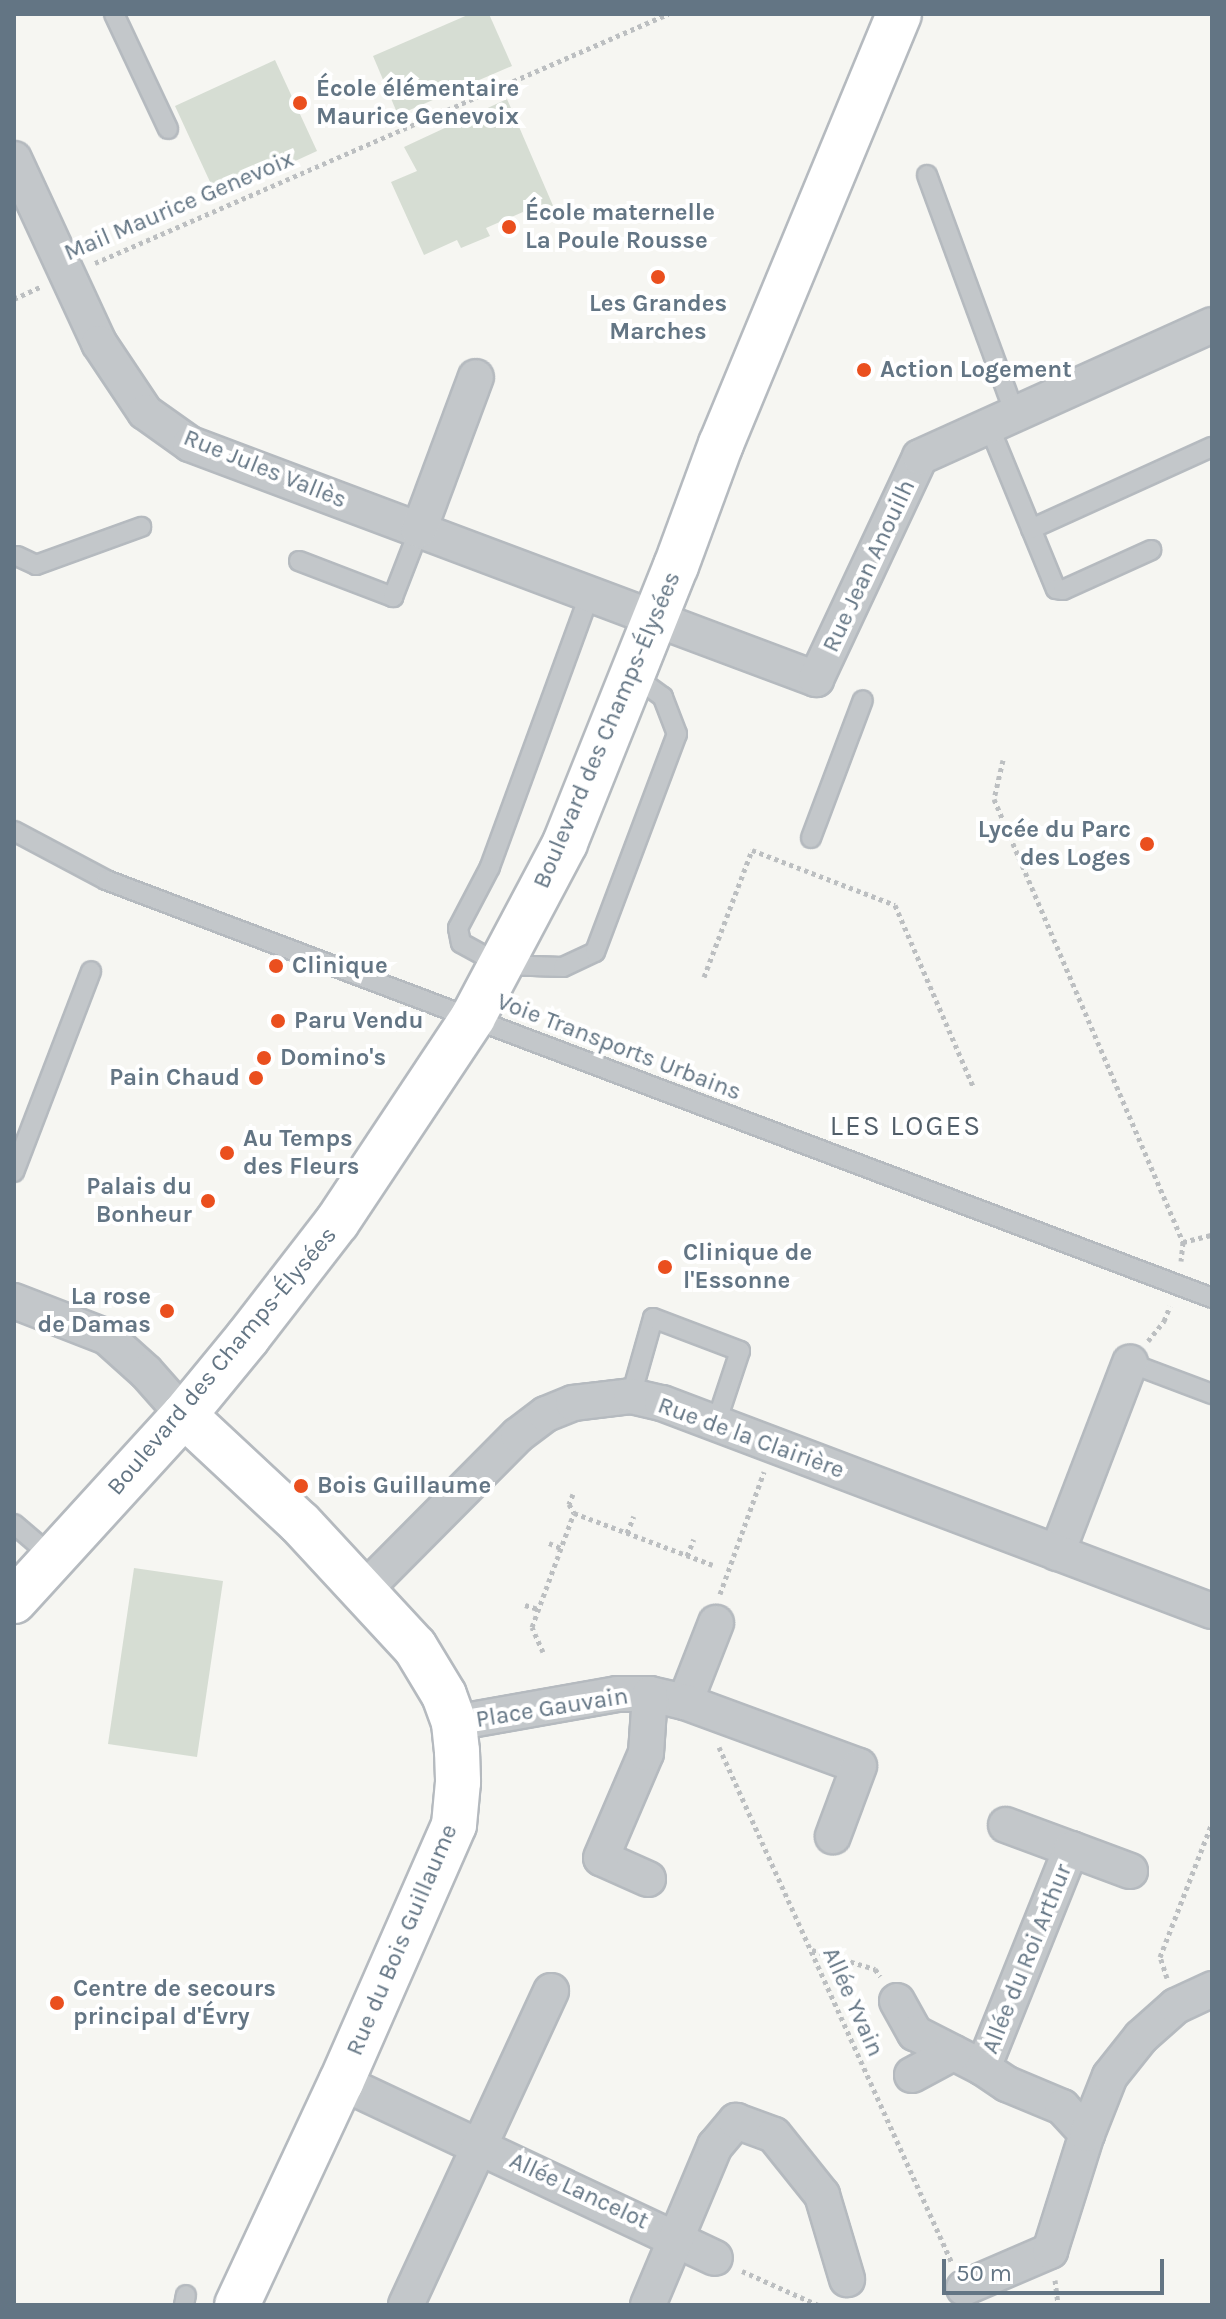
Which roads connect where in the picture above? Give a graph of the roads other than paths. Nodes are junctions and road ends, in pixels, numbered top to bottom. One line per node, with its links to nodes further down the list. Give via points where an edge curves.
1 (114, 14): 3 (lane)
2 (899, 14): 17 (main road, Boulevard des Champs-Élysées, via 721,444)
3 (168, 129)
4 (14, 159): 12 (street, Rue Jules Vallès, via 99,343 145,412 190,444)
5 (927, 175): 8 (lane)
6 (1212, 325): 8 (street, Rue Jean Anouilh)
7 (476, 377): 12 (street)
8 (1002, 420): 11 (lane); 17 (street, Rue Jean Anouilh, via 920,457 816,679)
9 (1212, 447): 11 (lane)
10 (141, 527): 14 (lane, via 36,565)
11 (1031, 529): 13 (lane, via 1056,589)
12 (419, 530): 15 (lane, via 393,597); 16 (street, Rue Jules Vallès)
13 (1151, 550)
14 (17, 556)
15 (299, 561)
16 (589, 596): 17 (street, Rue Jules Vallès); 22 (lane, via 490,867 458,928 461,943)
17 (655, 620): 18 (main road, Boulevard des Champs-Élysées)
18 (633, 675): 22 (main road, Boulevard des Champs-Élysées, via 565,843); 22 (lane, via 663,697 677,734 595,952 563,967)
19 (863, 700): 21 (lane)
20 (14, 831): 24 (lane, Voie Transports Urbains, via 106,880)
21 (811, 838)
22 (501, 965): 24 (main road, Boulevard des Champs-Élysées)
23 (91, 971): 25 (lane)
24 (473, 1017): 26 (lane, Voie Transports Urbains); 31 (main road, Boulevard des Champs-Élysées, via 337,1222)
25 (14, 1172)
26 (1212, 1298)
27 (14, 1301): 31 (street, via 107,1337)
28 (1130, 1363): 29 (lane); 34 (street)
29 (1212, 1394)
30 (631, 1396): 32 (street, Rue de la Clairière); 32 (lane, via 653,1318 740,1351); 36 (street, Rue de la Clairière, via 573,1403 546,1414 518,1435)
31 (184, 1415): 35 (main road, Boulevard des Champs-Élysées); 36 (main road, Rue du Bois Guillaume, via 300,1523)
32 (716, 1423): 34 (street, Rue de la Clairière)
33 (14, 1524): 35 (lane)
34 (1057, 1553): 38 (street, Rue de la Clairière)
35 (54, 1558): 37 (main road, Boulevard des Champs-Élysées)
36 (362, 1592): 42 (main road, Rue du Bois Guillaume, via 415,1647)
37 (16, 1595)
38 (1212, 1611)
39 (716, 1623): 41 (street)
40 (650, 1694): 41 (street, Place Gauvain); 42 (street, Place Gauvain, via 617,1694); 47 (street, Place Gauvain, via 646,1753 601,1858)
41 (698, 1707): 44 (street, Place Gauvain, via 859,1766)
42 (454, 1723): 53 (main road, Rue du Bois Guillaume, via 454,1825)
43 (1006, 1825): 45 (street, Allée du Roi Arthur)
44 (833, 1836)
45 (1071, 1849): 46 (street, Allée du Roi Arthur); 51 (street, Allée du Roi Arthur)
46 (1130, 1871)
47 (648, 1879)
48 (1212, 1989): 54 (street, via 1176,2006 1141,2037 1110,2076)
49 (551, 1991): 55 (street, Allée Lancelot)
50 (897, 2001): 51 (street, Allée du Roi Arthur, via 915,2033)
51 (968, 2061): 52 (street, Allée du Roi Arthur); 54 (street, Allée du Roi Arthur, via 1062,2107)
52 (912, 2075)
53 (341, 2082): 55 (street, Allée Lancelot); 60 (main road, Rue du Bois Guillaume)
54 (1087, 2134): 59 (street, via 1050,2251)
55 (481, 2145): 56 (street, Allée Lancelot); 61 (street, Allée Lancelot)
56 (677, 2237): 57 (street, Allée Lancelot); 58 (street, Allée Lancelot, via 715,2146 736,2121 774,2135 822,2195); 62 (street, Allée Lancelot)
57 (715, 2258)
58 (847, 2279)
59 (964, 2288)
60 (237, 2305)
61 (406, 2305)
62 (648, 2305)

